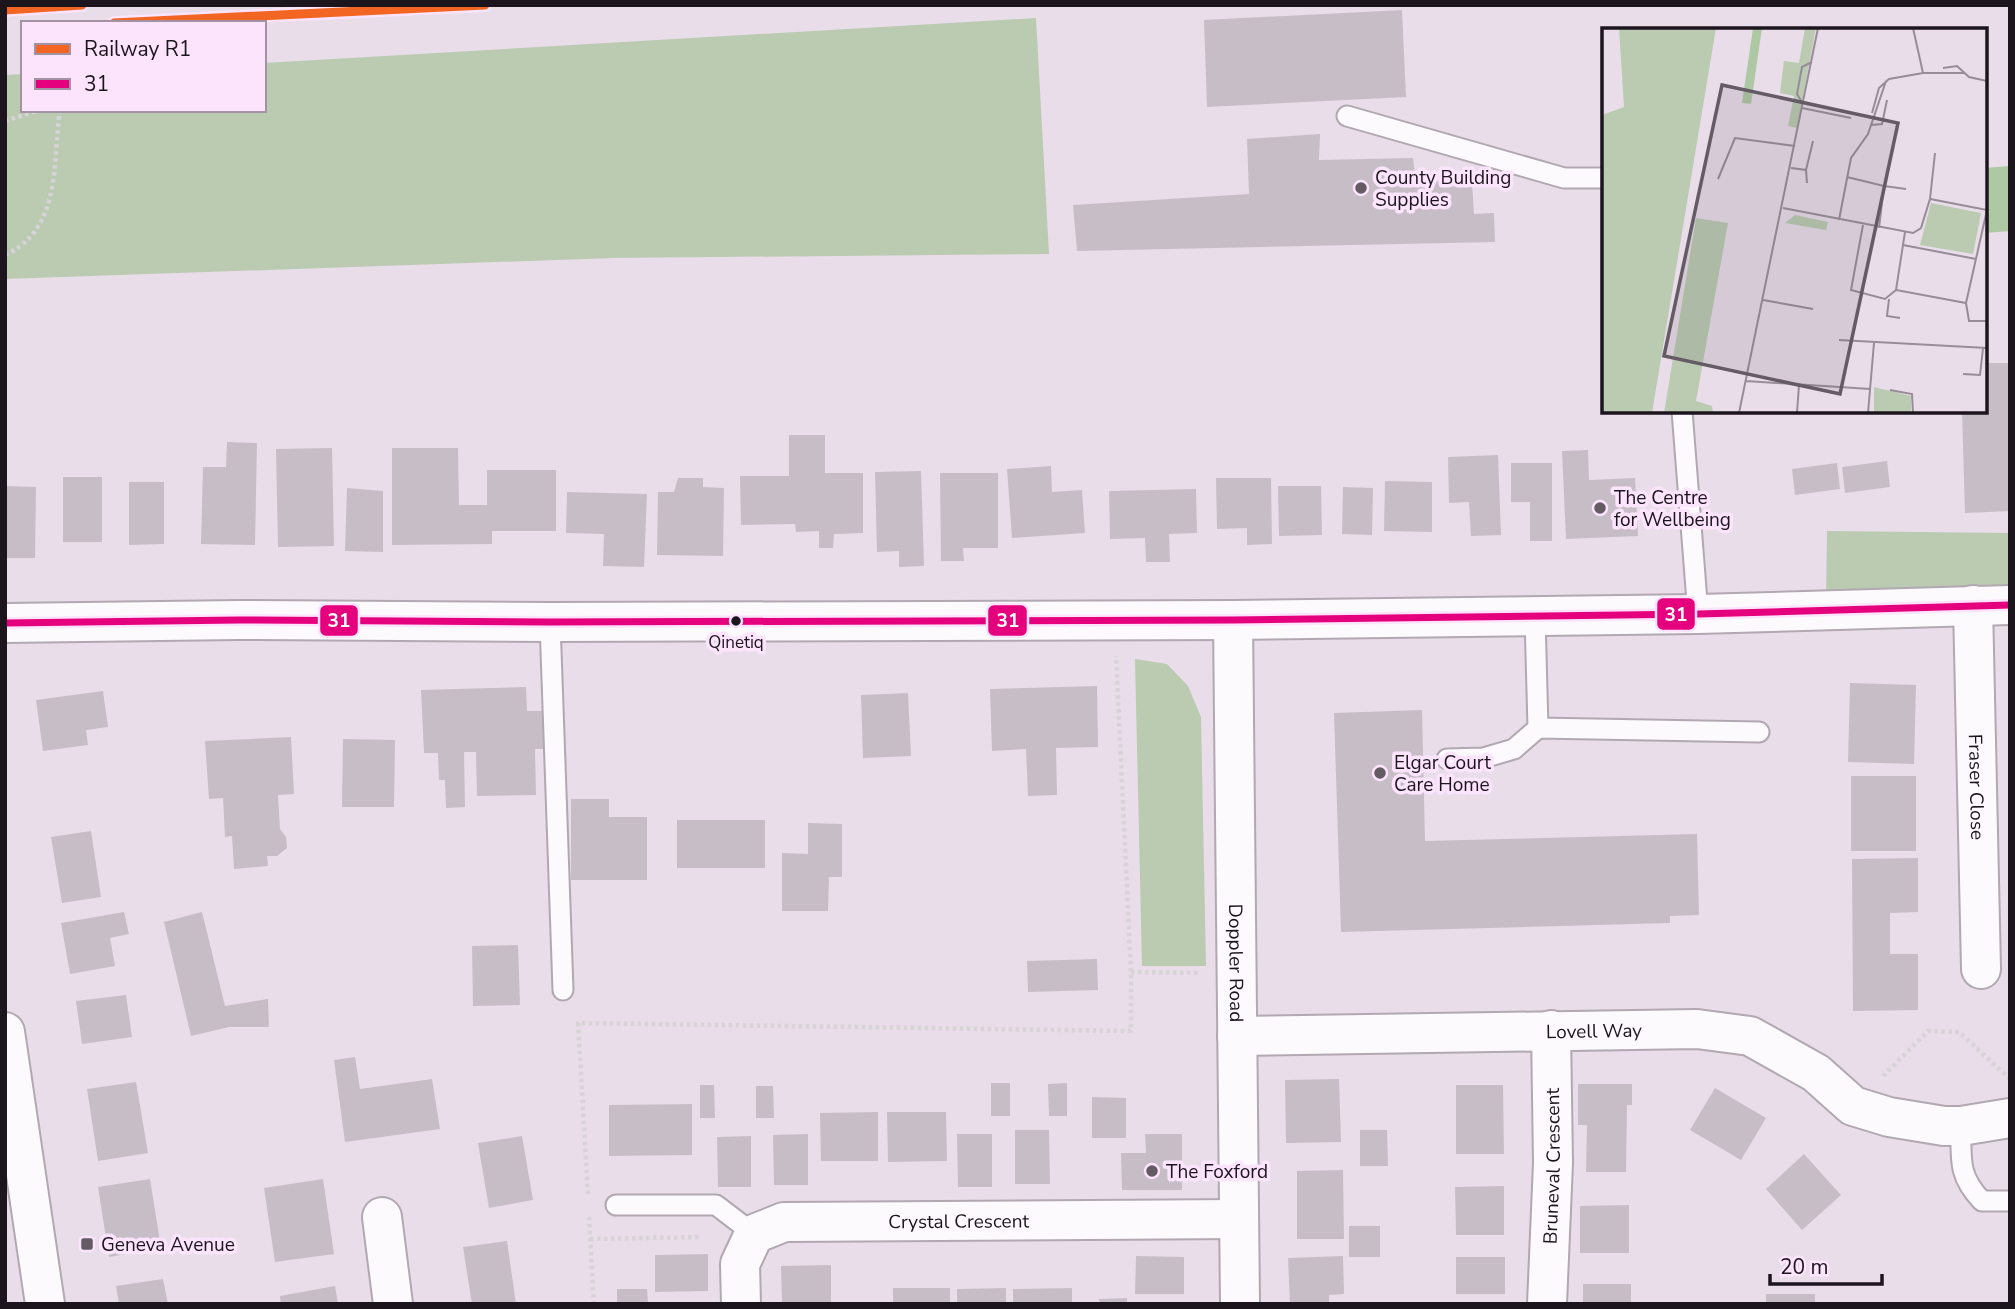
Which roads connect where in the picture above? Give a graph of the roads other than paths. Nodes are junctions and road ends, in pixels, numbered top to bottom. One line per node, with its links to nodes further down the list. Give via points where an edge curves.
1 (1347, 116): 2 (lane, via 1564,178)
2 (1602, 178)
3 (1682, 413): 5 (lane)
4 (2000, 604): 5 (street); 13 (street, Fraser Close)
5 (1698, 614): 6 (street)
6 (1535, 617): 7 (street); 10 (lane)
7 (1233, 621): 8 (street); 17 (street, Doppler Road)
8 (550, 622): 9 (street); 14 (lane)
9 (5, 623)
10 (1538, 728): 11 (lane); 12 (lane, via 1514,749 1483,758)
11 (1759, 732)
12 (1447, 759)
13 (1981, 968)
14 (563, 990)
15 (1551, 1030): 17 (street, Lovell Way); 19 (street, Lovell Way, via 1697,1029 1750,1036 1816,1073 1853,1106); 30 (street, Bruneval Crescent)
16 (5, 1032): 26 (street)
17 (1237, 1036): 24 (street, Doppler Road)
18 (2010, 1118): 19 (street)
19 (1944, 1125): 20 (street, Lovell Way); 21 (lane, via 1969,1188 1982,1201)
20 (2010, 1138)
21 (2010, 1201)
22 (616, 1205): 25 (lane, via 716,1205)
23 (382, 1217): 27 (street)
24 (1239, 1219): 25 (street, Crystal Crescent, via 784,1222); 29 (street, Doppler Road)
25 (751, 1242): 28 (street, via 740,1264)
26 (45, 1304)
27 (393, 1304)
28 (741, 1304)
29 (1240, 1304)
30 (1548, 1304)

